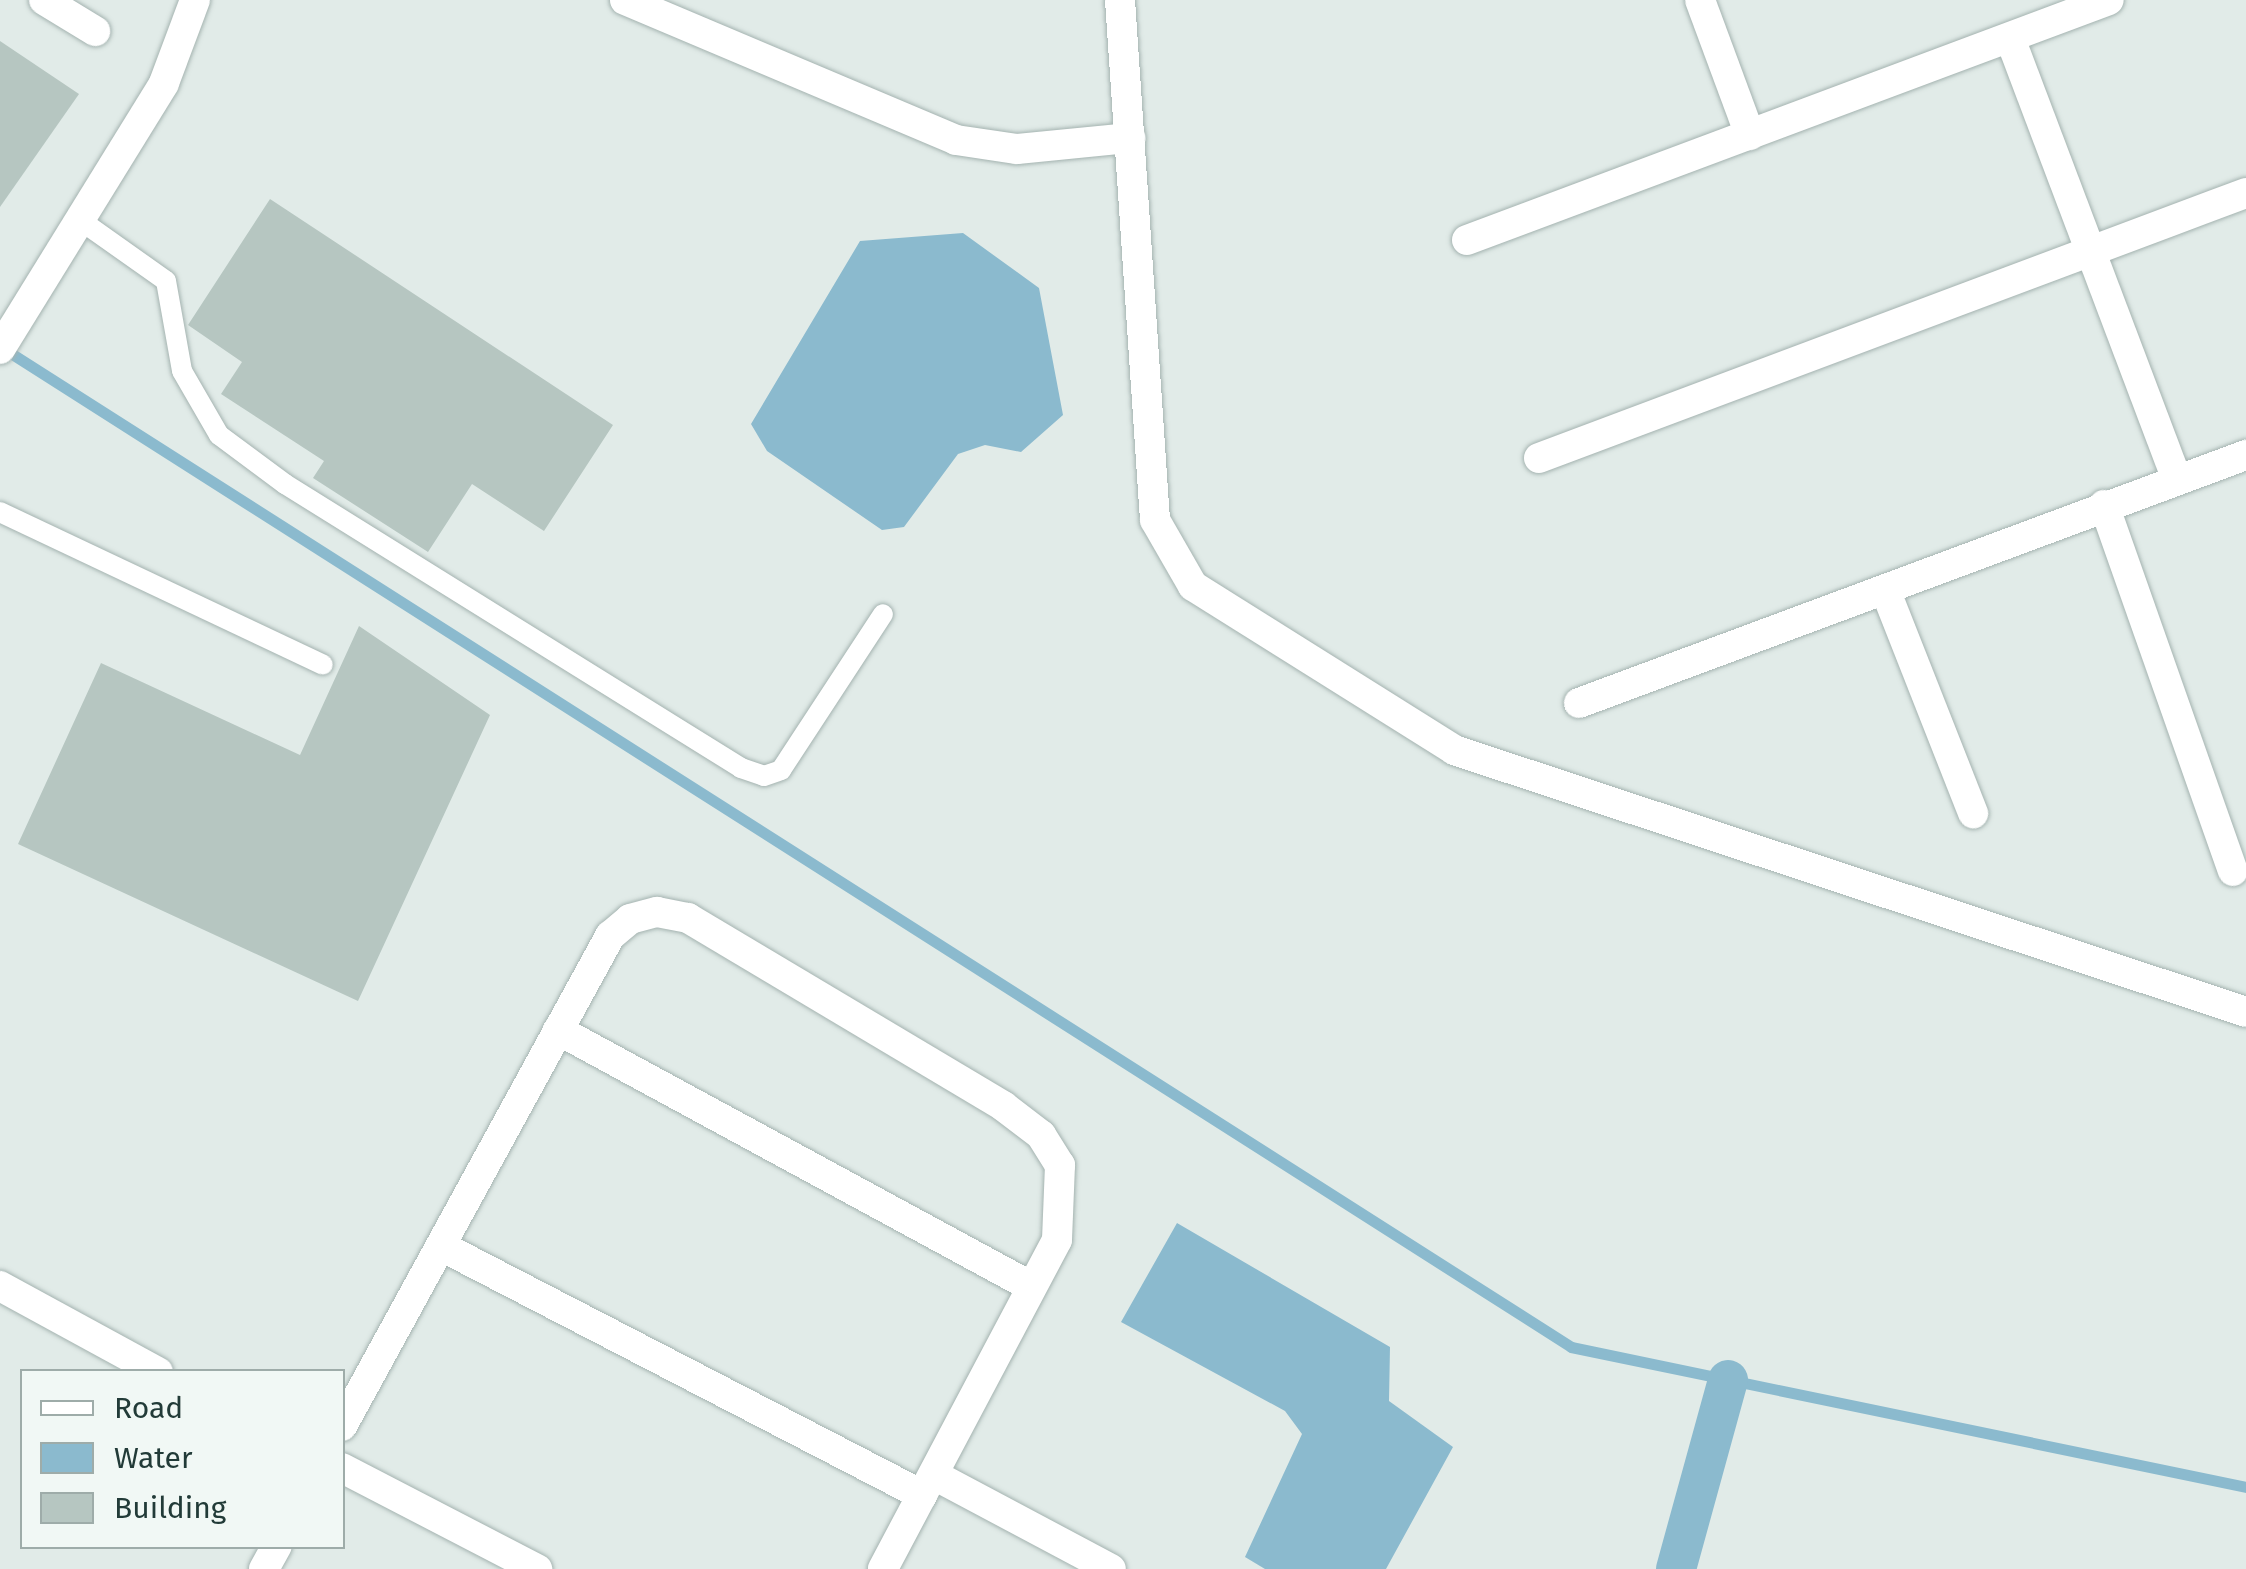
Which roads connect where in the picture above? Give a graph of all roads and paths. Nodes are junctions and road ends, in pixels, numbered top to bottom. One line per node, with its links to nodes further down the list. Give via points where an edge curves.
1 (44, 0): 7 (street)
2 (194, 0): 12 (street, via 164,82)
3 (625, 0): 10 (street, via 956,140 1017,149)
4 (1120, 0): 10 (street)
5 (1700, 0): 9 (street)
6 (2109, 0): 8 (street)
7 (95, 31)
8 (2010, 38): 9 (street); 14 (street)
9 (1750, 136): 13 (street)
10 (1130, 138): 27 (street, via 1155,520 1193,586 1454,750)
11 (2246, 193): 14 (street)
12 (80, 220): 15 (street); 22 (lane, via 166,282 182,371 219,435 285,484 741,768 764,776 781,770)
13 (1468, 240)
14 (2086, 254): 17 (street); 18 (street)
15 (0, 349)
16 (2246, 455): 18 (street)
17 (1539, 458)
18 (2177, 480): 19 (street)
19 (2104, 506): 21 (street); 26 (street)
20 (0, 512): 23 (lane)
21 (1886, 592): 24 (street); 25 (street)
22 (883, 614)
23 (323, 666)
24 (1580, 703)
25 (1974, 813)
26 (2232, 872)
27 (2246, 1012)
28 (558, 1030): 29 (street); 31 (street); 31 (street, via 610,936 630,919 657,912 688,918 1041,1135 1060,1165 1062,1204 1057,1240)
29 (440, 1246): 33 (street); 35 (street)
30 (0, 1286): 32 (street)
31 (1032, 1287): 35 (street)
32 (152, 1369)
33 (345, 1420)
34 (345, 1470): 36 (street)
35 (929, 1485): 37 (street); 38 (street)
36 (537, 1569)
37 (883, 1569)
38 (1111, 1569)

